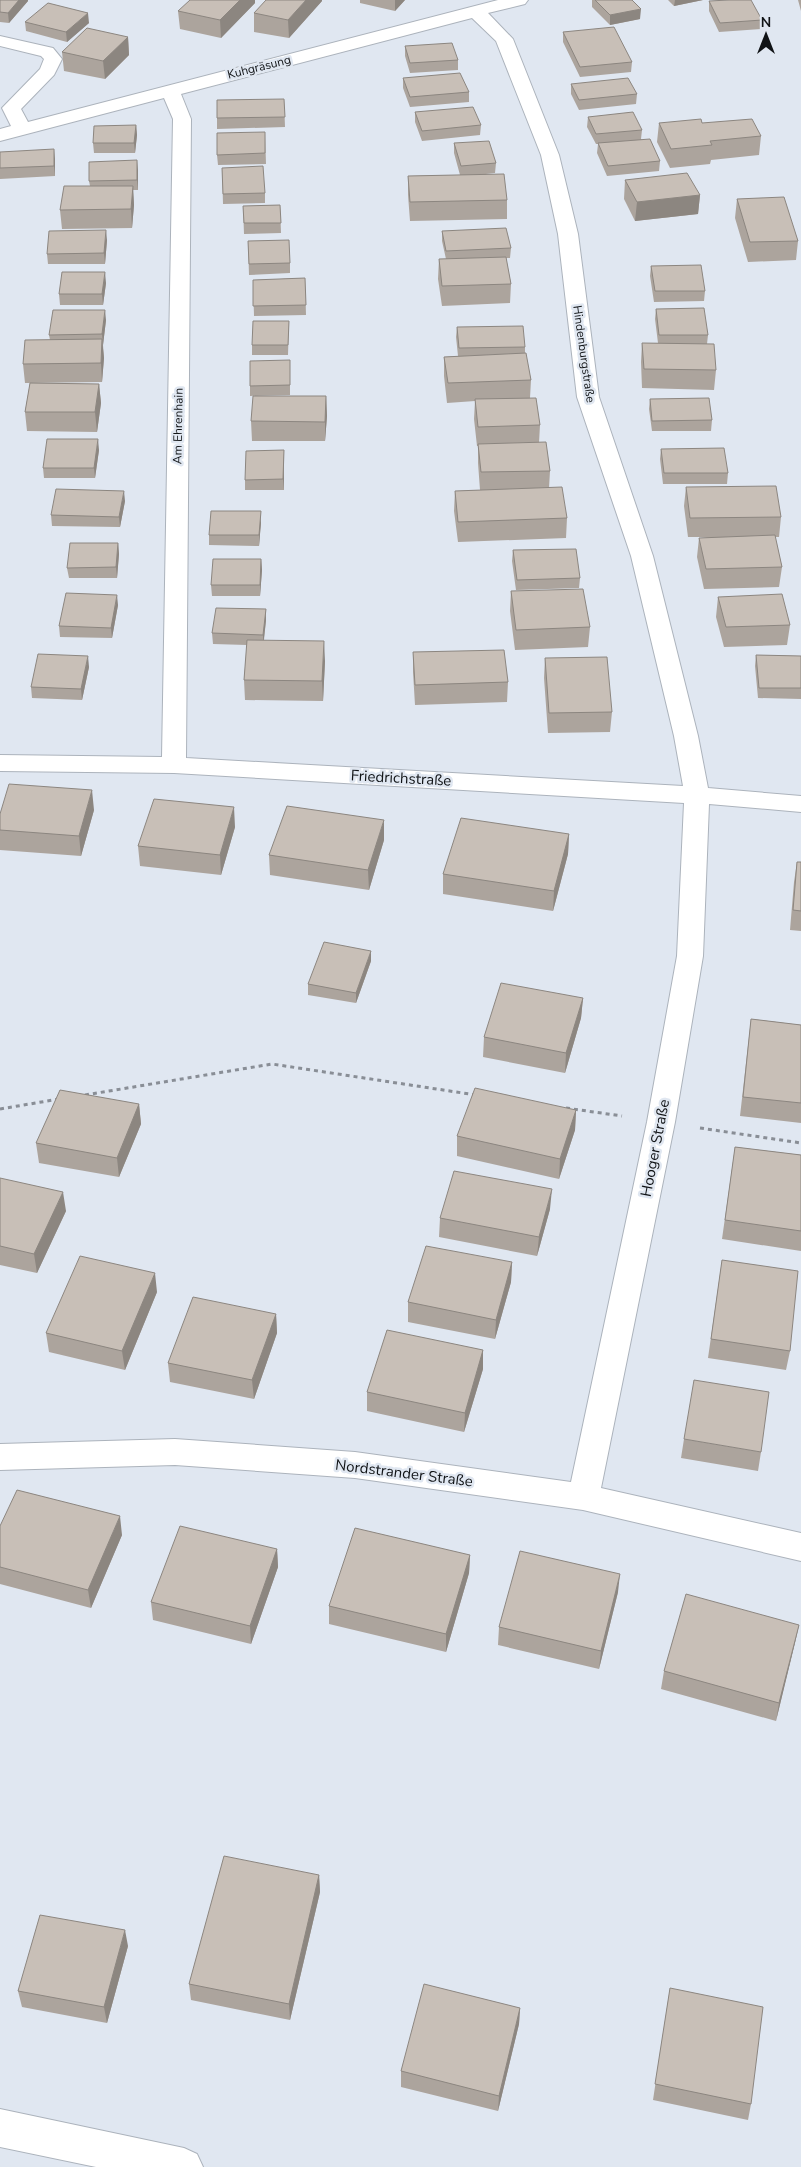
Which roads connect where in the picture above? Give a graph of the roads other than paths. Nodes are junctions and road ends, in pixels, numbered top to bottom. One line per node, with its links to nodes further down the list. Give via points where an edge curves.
1 (519, 0): 2 (street, Kuhgräsung)
2 (475, 11): 4 (street, Kuhgräsung); 9 (street, Hindenburgstraße, via 504,39 550,155 568,234 588,398 642,556 686,736)
3 (0, 41): 5 (street, via 47,52 53,59 48,71 11,108)
4 (170, 90): 5 (street, Kuhgräsung); 8 (street, Am Ehrenhain, via 182,119)
5 (22, 129): 6 (street, Kuhgräsung)
6 (0, 135)
7 (0, 763): 8 (street, Friedrichstraße)
8 (174, 765): 9 (street, Friedrichstraße)
9 (697, 795): 10 (street, Friedrichstraße); 12 (street, Hooger Straße, via 690,956 661,1122)
10 (801, 804)
11 (0, 1457): 12 (street, Nordstrander Straße, via 175,1452 355,1465)
12 (583, 1497): 13 (street, Nordstrander Straße)
13 (801, 1547)
14 (0, 2128): 15 (street)
15 (184, 2167)

